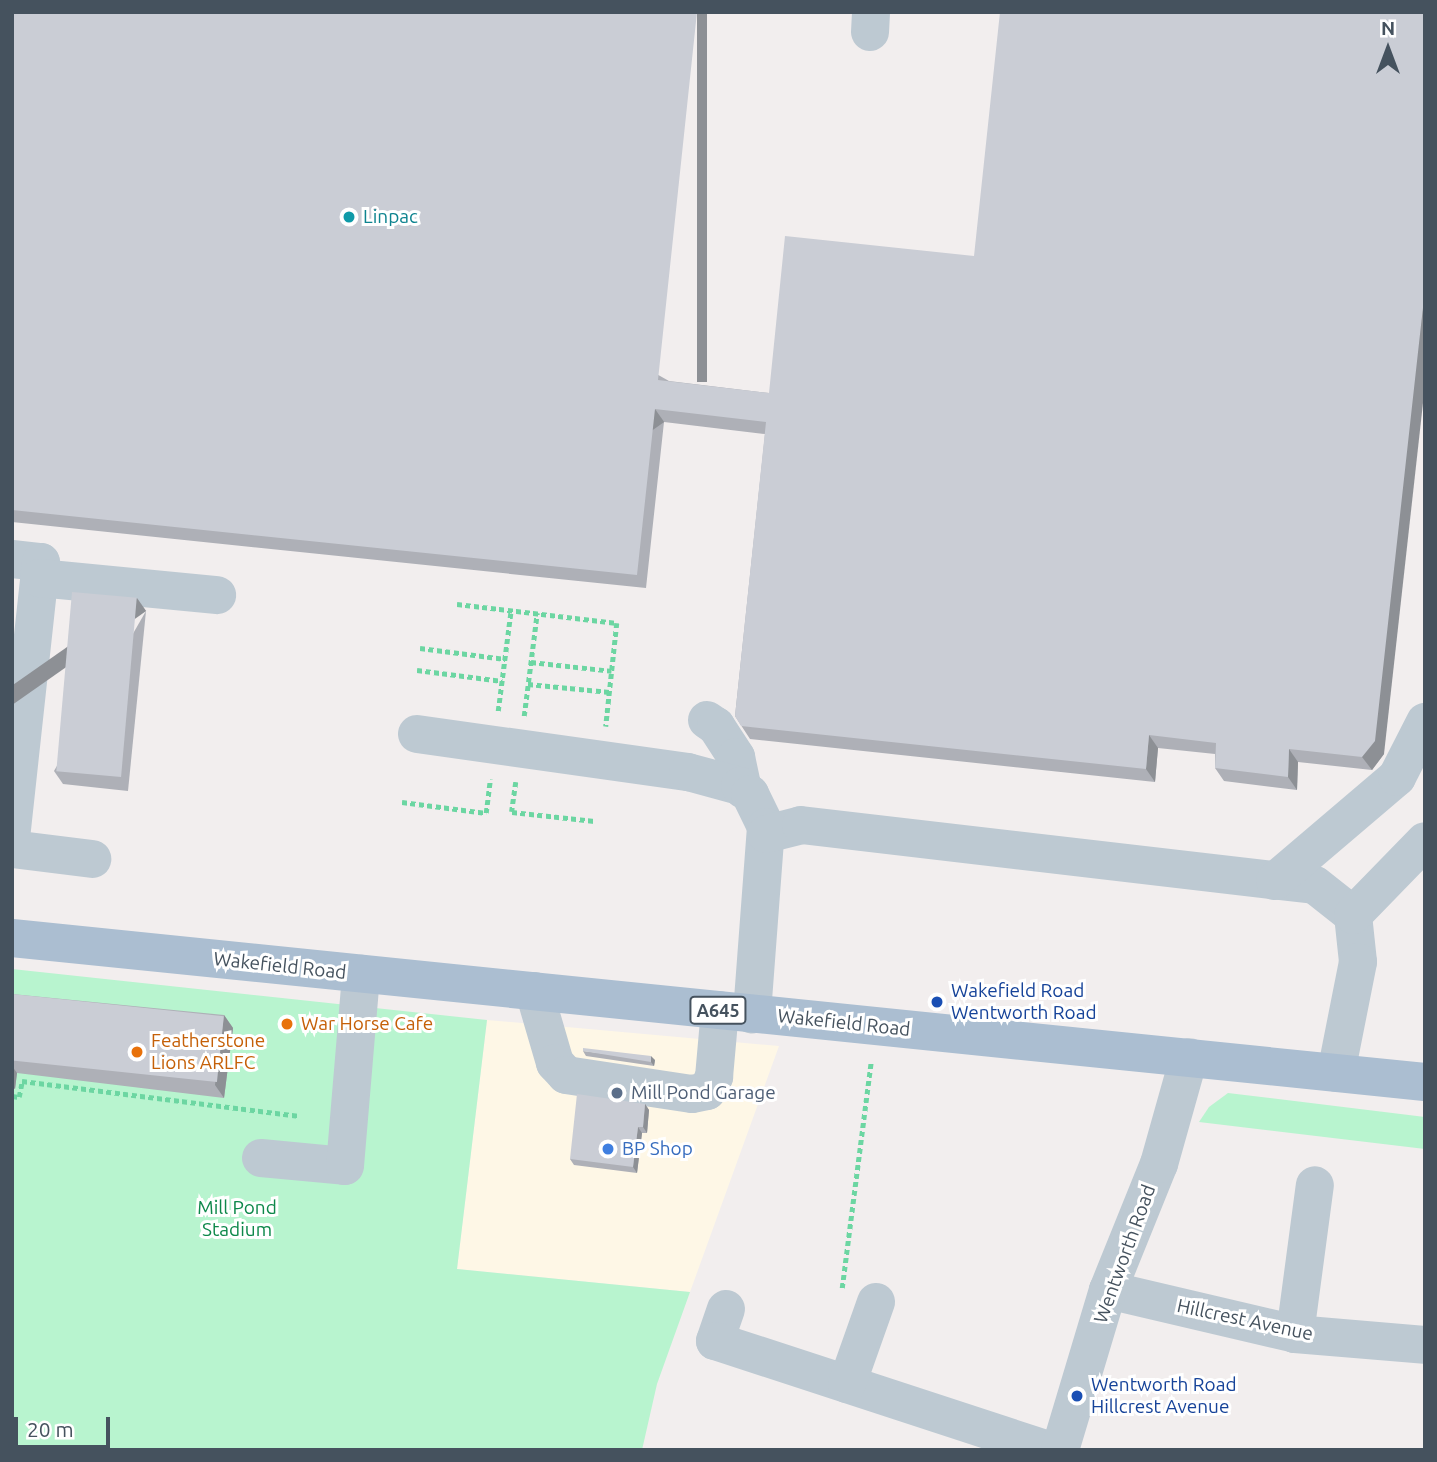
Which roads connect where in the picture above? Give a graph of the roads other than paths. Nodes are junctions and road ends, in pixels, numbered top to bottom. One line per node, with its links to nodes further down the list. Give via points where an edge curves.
1 (26, 569): 2 (street); 7 (street)
2 (217, 595)
3 (707, 720): 6 (street, via 736,757)
4 (1425, 722): 12 (street, via 1397,777)
5 (417, 734): 6 (street, via 603,757 710,777)
6 (743, 789): 8 (street, via 758,804)
7 (12, 830)
8 (766, 834): 12 (street, via 801,825); 17 (street)
9 (1425, 841): 13 (street)
10 (12, 849): 11 (street)
11 (92, 859)
12 (1275, 881): 13 (street, via 1315,885)
13 (1353, 915): 19 (street, via 1358,962)
14 (12, 938): 15 (main road, Wakefield Road / A645)
15 (361, 974): 16 (main road, Wakefield Road / A645); 21 (street, via 345,1166)
16 (534, 991): 17 (main road, Wakefield Road / A645); 17 (street, via 555,1063 566,1075 692,1094 707,1091)
17 (736, 1012): 18 (main road, Wakefield Road / A645)
18 (1189, 1057): 19 (main road, Wakefield Road / A645); 23 (street, Wentworth Road, via 1159,1164)
19 (1335, 1073): 20 (main road, Wakefield Road / A645)
20 (1425, 1082)
21 (261, 1158)
22 (1315, 1185): 26 (street)
23 (1108, 1290): 26 (street, Hillcrest Avenue); 30 (street, Wentworth Road)
24 (726, 1309): 28 (street, via 715,1341)
25 (873, 1309): 28 (street)
26 (1295, 1334): 27 (street, Hillcrest Avenue)
27 (1425, 1345)
28 (847, 1384): 29 (street)
29 (1049, 1450)
30 (1059, 1450)

